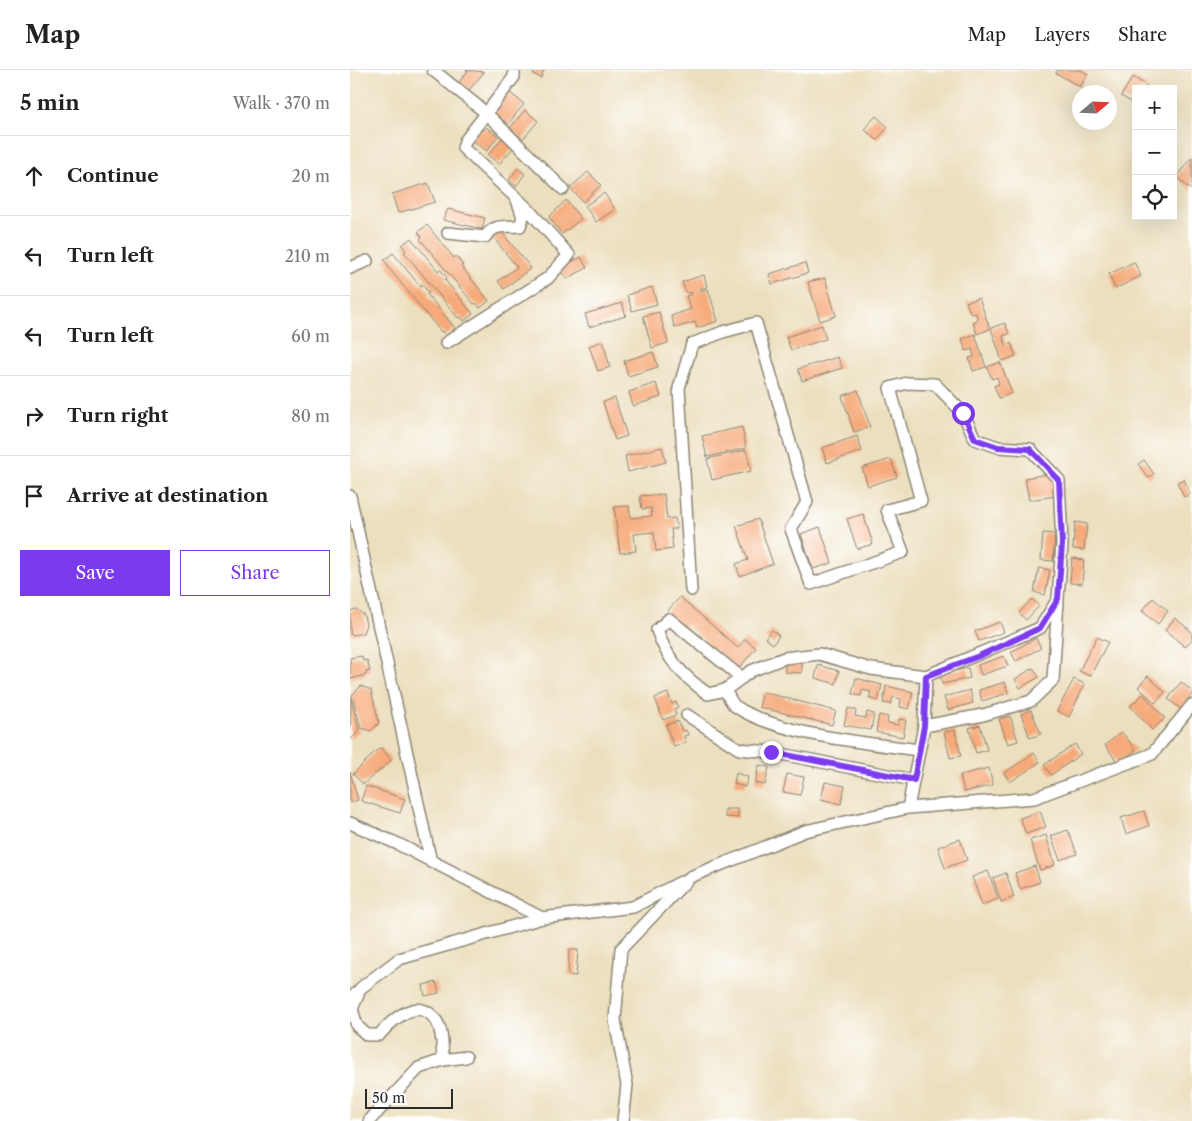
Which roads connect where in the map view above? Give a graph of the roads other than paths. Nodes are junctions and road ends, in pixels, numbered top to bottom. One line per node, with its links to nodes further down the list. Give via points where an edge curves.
1 (433, 70): 3 (street)
2 (514, 70): 3 (street, via 514,77)
3 (486, 113): 4 (street); 5 (street, via 465,140 463,148)
4 (562, 189)
5 (515, 196): 6 (street, via 524,217 520,226 501,225 490,230 485,237); 9 (street, via 569,255 548,278)
6 (448, 233)
7 (367, 261): 8 (street)
8 (350, 268)
9 (446, 343)
10 (350, 496): 23 (street)
11 (691, 590): 12 (street, via 679,388 692,344 756,323 806,502 791,529 811,584 903,552 887,510 921,500 890,388 935,384 963,413 975,439 998,447 1030,449 1059,480 1062,544)
12 (1058, 599): 13 (street, via 1040,628); 18 (street, via 1053,680 1031,701 983,715)
13 (926, 676): 14 (street, via 871,669 820,654 784,658); 18 (street)
14 (742, 678): 15 (street); 15 (street, via 670,619 657,630 664,649 686,678 708,694)
15 (724, 690): 19 (street, via 734,705 770,724)
16 (1192, 705): 21 (street, via 1152,754 1034,798)
17 (687, 715): 20 (street, via 739,749 771,752)
18 (924, 726): 19 (street)
19 (919, 750): 20 (street)
20 (914, 780): 21 (street)
21 (908, 808): 24 (street, via 805,831)
22 (350, 823): 23 (street)
23 (431, 862): 25 (street)
24 (690, 877): 25 (street, via 633,906); 31 (street, via 621,949 615,1020 627,1085)
25 (542, 918): 26 (street, via 399,959)
26 (362, 987): 27 (street); 29 (street, via 352,1009 357,1026 367,1035 379,1034 400,1014 414,1009 426,1012 437,1022)
27 (350, 1000)
28 (466, 1057): 29 (street)
29 (443, 1060): 30 (street, via 419,1068)
30 (369, 1121)
31 (623, 1121)

